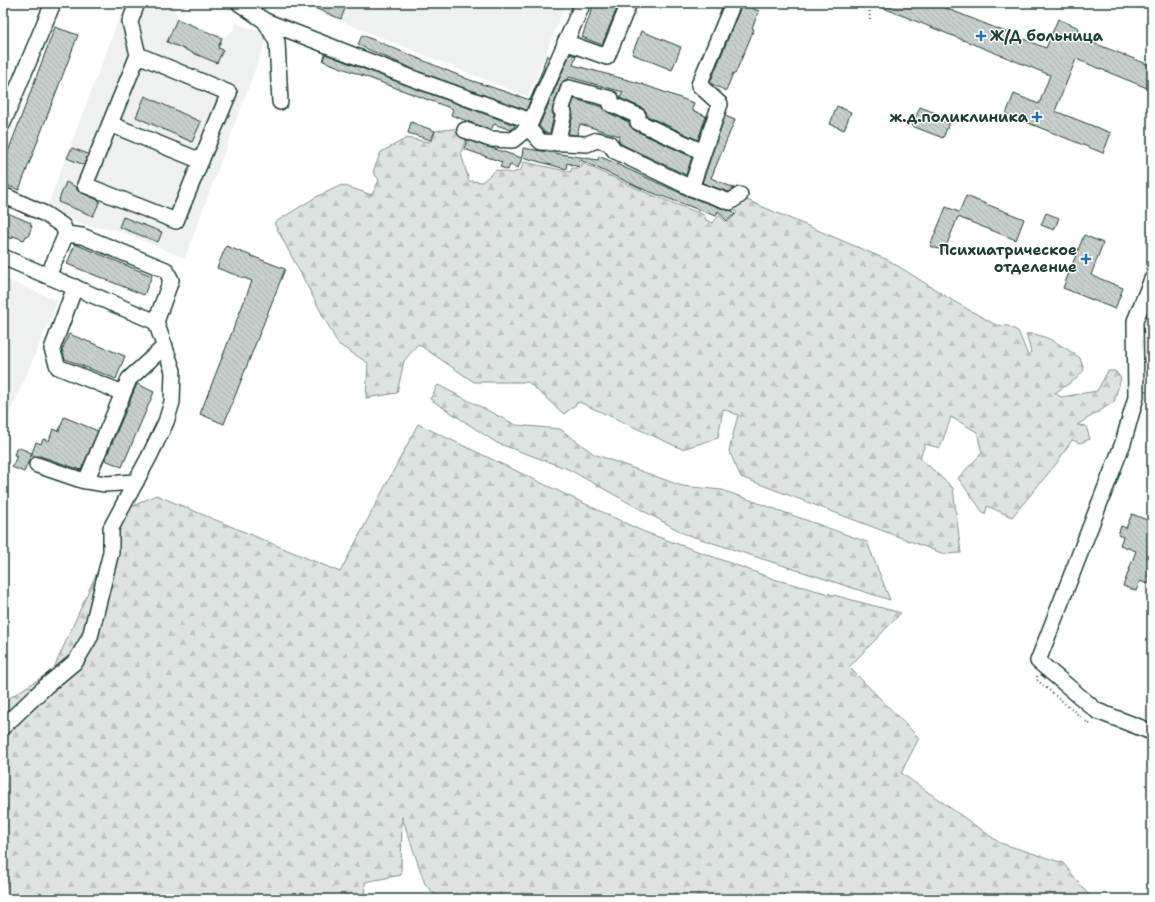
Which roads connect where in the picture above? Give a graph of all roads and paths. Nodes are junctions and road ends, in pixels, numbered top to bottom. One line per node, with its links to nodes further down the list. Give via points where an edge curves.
1 (53, 3): 13 (street)
2 (137, 3): 11 (street, via 130,22)
3 (239, 3): 9 (street)
4 (582, 3): 10 (street)
5 (629, 3): 10 (street, via 607,58)
6 (733, 3): 18 (street, via 699,85 720,104)
7 (869, 3): 8 (path)
8 (870, 20)
9 (265, 21): 12 (street, via 277,42); 15 (street)
10 (565, 42): 15 (street)
11 (138, 55): 14 (street); 19 (street, via 229,93)
12 (280, 102)
13 (3, 123)
14 (110, 124): 19 (street); 19 (street, via 85,185 176,221)
15 (529, 124): 16 (street, via 513,140 490,139); 17 (street, via 542,142)
16 (465, 130)
17 (557, 143): 18 (street, via 564,113 561,110 569,88 611,99 611,104 638,116 638,122); 20 (street, via 587,144 597,140 609,144 615,151)
18 (703, 152): 20 (street)
19 (201, 161)
20 (691, 188): 22 (street, via 730,202)
21 (3, 195): 23 (street, via 45,214 63,226)
22 (740, 195)
23 (66, 234): 25 (street); 29 (street, via 82,236 166,270 171,280)
24 (3, 257): 25 (street)
25 (48, 276): 27 (street)
26 (1152, 279): 28 (street)
27 (75, 287): 29 (street); 31 (street, via 52,349 58,367)
28 (1146, 309): 36 (street, via 1135,321 1136,396 1123,443 1038,661 1097,711)
29 (156, 322): 30 (street)
30 (165, 346): 31 (street, via 129,379); 34 (street, via 173,371 172,402 166,422)
31 (123, 393): 33 (street)
32 (37, 465): 33 (street)
33 (86, 481): 34 (street, via 105,484)
34 (136, 482): 35 (street, via 110,528 111,552 90,637 76,661)
35 (3, 727)
36 (1152, 732)

